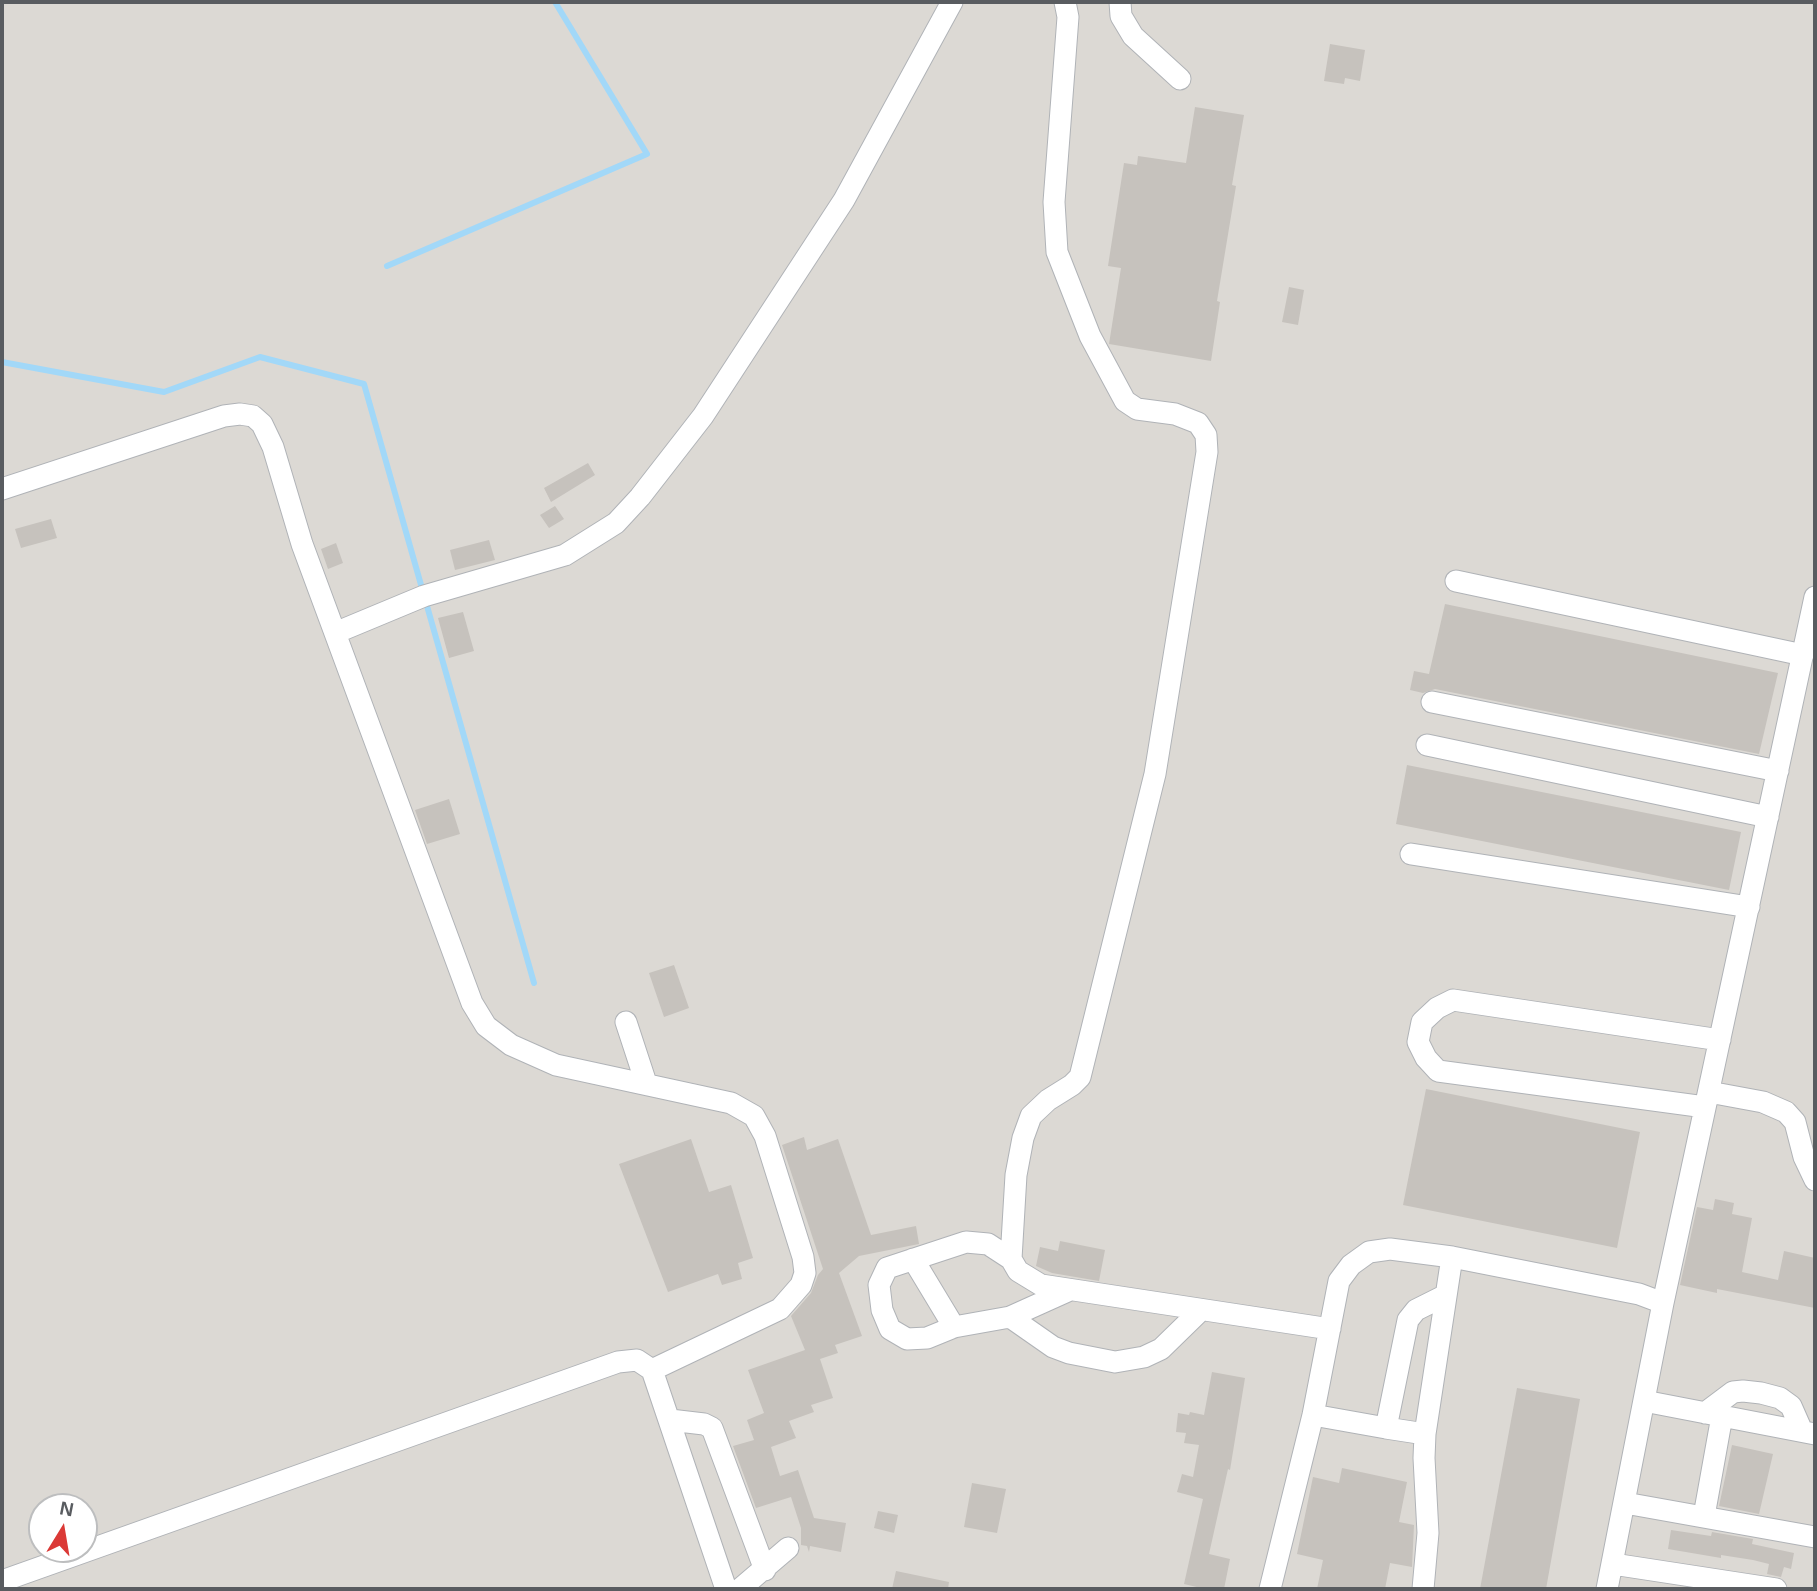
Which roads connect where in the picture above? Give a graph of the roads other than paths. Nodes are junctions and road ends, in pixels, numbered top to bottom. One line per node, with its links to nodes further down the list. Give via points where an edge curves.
1 (952, 2): 8 (lane, via 844,200 703,416 616,523 565,555 424,596)
2 (1120, 2): 4 (lane, via 1121,16 1133,36)
3 (1072, 3): 23 (lane, via 1054,202 1057,252 1090,336 1125,401 1137,409 1175,414 1198,423 1206,435 1207,452 1155,774 1080,1077 1031,1116 1023,1138)
4 (1180, 79)
5 (2, 489): 8 (lane, via 224,416 253,416 272,447)
6 (1456, 581): 9 (lane)
7 (1815, 597): 9 (lane)
8 (335, 633): 18 (lane, via 472,1003 486,1026 511,1045 556,1065)
9 (1803, 654): 12 (lane)
10 (1432, 702): 12 (lane)
11 (1427, 745): 13 (lane)
12 (1778, 771): 13 (lane)
13 (1768, 817): 15 (lane)
14 (1411, 854): 15 (lane)
15 (1749, 907): 17 (lane)
16 (626, 1022): 18 (lane)
17 (1720, 1040): 19 (lane); 19 (lane, via 1453,1000 1437,1007 1422,1022 1418,1042 1438,1071)
18 (646, 1083): 31 (lane, via 731,1103 754,1116 765,1136 805,1273 801,1285 780,1309)
19 (1707, 1099): 20 (lane, via 1763,1102 1786,1112 1795,1122); 26 (lane)
20 (1815, 1180)
21 (1452, 1257): 25 (lane); 26 (lane, via 1639,1294); 30 (lane, via 1390,1249 1369,1252 1351,1265 1339,1282)
22 (913, 1259): 23 (lane, via 966,1242 988,1244); 29 (lane); 29 (lane, via 887,1268 879,1285 890,1329 906,1339 927,1338)
23 (1011, 1259): 24 (lane, via 1018,1271 1041,1285)
24 (1070, 1290): 27 (lane); 28 (lane)
25 (1447, 1295): 36 (lane, via 1416,1310 1408,1320); 38 (lane)
26 (1663, 1303): 32 (lane)
27 (1201, 1310): 28 (lane, via 1161,1349 1115,1362 1053,1347); 30 (lane)
28 (1010, 1317): 29 (lane)
29 (954, 1327)
30 (1330, 1329): 34 (lane)
31 (652, 1370): 35 (lane); 45 (lane, via 636,1360 618,1362)
32 (1644, 1401): 33 (lane); 39 (lane)
33 (1714, 1414): 37 (lane); 37 (lane, via 1732,1392 1761,1392 1791,1406); 40 (lane)
34 (1313, 1415): 36 (lane); 48 (lane)
35 (670, 1420): 44 (lane, via 712,1428); 46 (lane)
36 (1385, 1428): 38 (lane)
37 (1808, 1432)
38 (1425, 1434): 49 (lane, via 1428,1534)
39 (1625, 1503): 40 (lane); 43 (lane)
40 (1704, 1516): 41 (lane)
41 (1815, 1537)
42 (788, 1548): 44 (lane)
43 (1613, 1564): 50 (lane); 51 (lane)
44 (765, 1570): 47 (lane)
45 (2, 1581)
46 (726, 1589)
47 (740, 1589)
48 (1270, 1589)
49 (1423, 1589)
50 (1607, 1589)
51 (1776, 1589)

